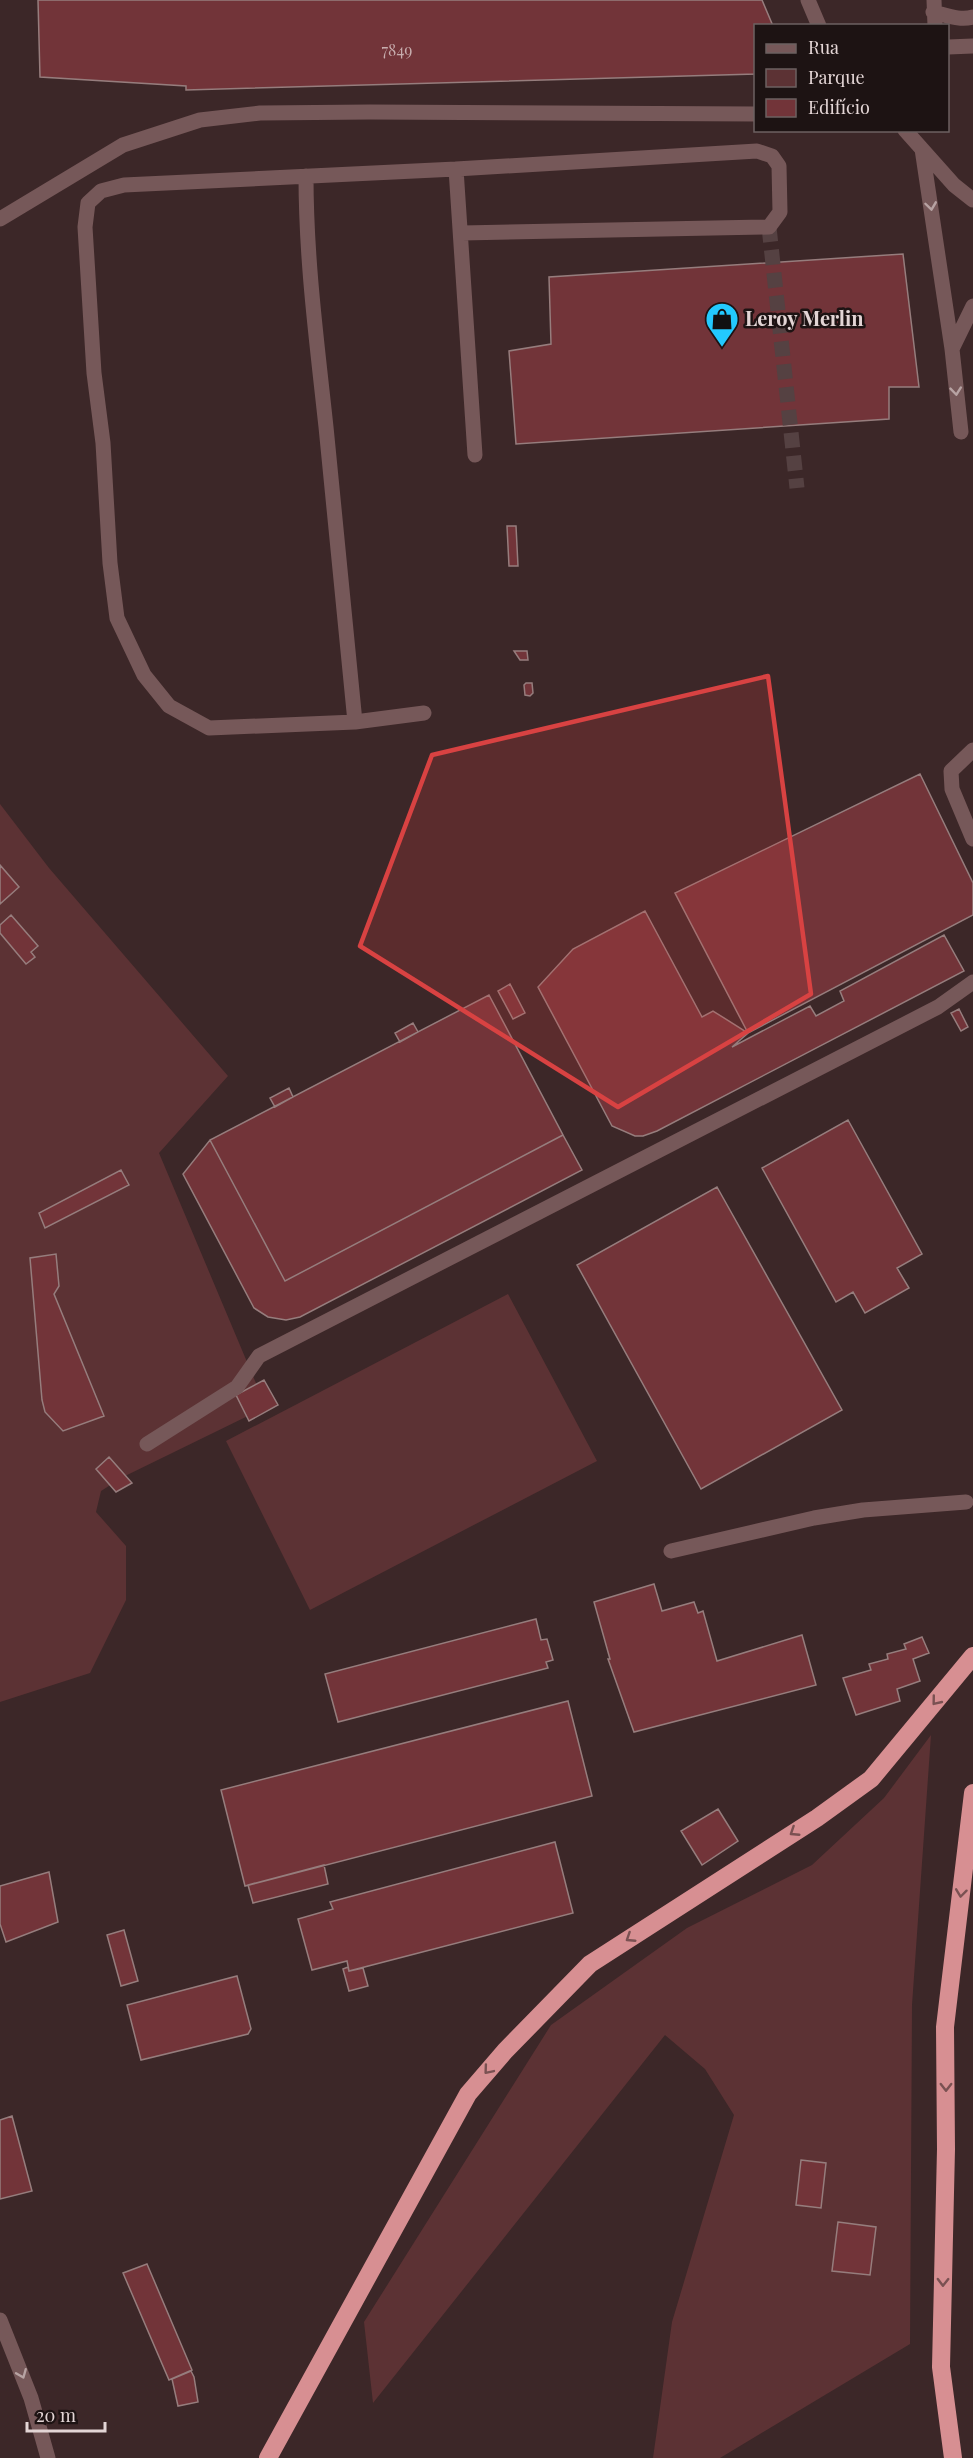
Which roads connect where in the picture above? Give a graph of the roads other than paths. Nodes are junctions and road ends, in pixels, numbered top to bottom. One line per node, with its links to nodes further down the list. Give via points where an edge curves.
1 (808, 0): 4 (lane)
2 (934, 12): 3 (lane)
3 (973, 17)
4 (818, 24)
5 (973, 46): 6 (lane)
6 (949, 47)
7 (754, 114): 13 (lane, via 260,113 200,120 123,145)
8 (907, 132): 9 (lane)
9 (922, 148): 12 (lane, via 954,185); 16 (lane, one-way to 16)
10 (456, 169): 11 (lane); 14 (lane); 14 (lane, via 757,151 772,156 779,166 780,212 769,227)
11 (306, 176): 20 (lane, via 311,299); 20 (lane, via 124,184 101,191 88,203 85,227 110,563 117,618 144,675 169,706 209,728)
12 (973, 200)
13 (0, 219)
14 (462, 232): 18 (lane)
15 (973, 306): 16 (lane)
16 (952, 349): 17 (lane, one-way to 17)
17 (961, 432)
18 (475, 454)
19 (424, 713): 20 (lane)
20 (355, 722)
21 (973, 750): 22 (lane, via 951,771 952,789)
22 (973, 839)
23 (973, 982): 24 (lane, via 939,1007 259,1356 237,1387)
24 (147, 1444)
25 (966, 1502): 26 (lane, via 814,1518)
26 (671, 1551)
27 (973, 1656): 31 (highway, one-way to 31, via 871,1779 590,1964 504,2050 468,2094)
28 (973, 1793): 32 (highway, one-way to 32, via 945,2027 941,2367)
29 (0, 2320): 30 (lane, one-way to 30, via 31,2398)
30 (48, 2458)
31 (268, 2458)
32 (953, 2458)

